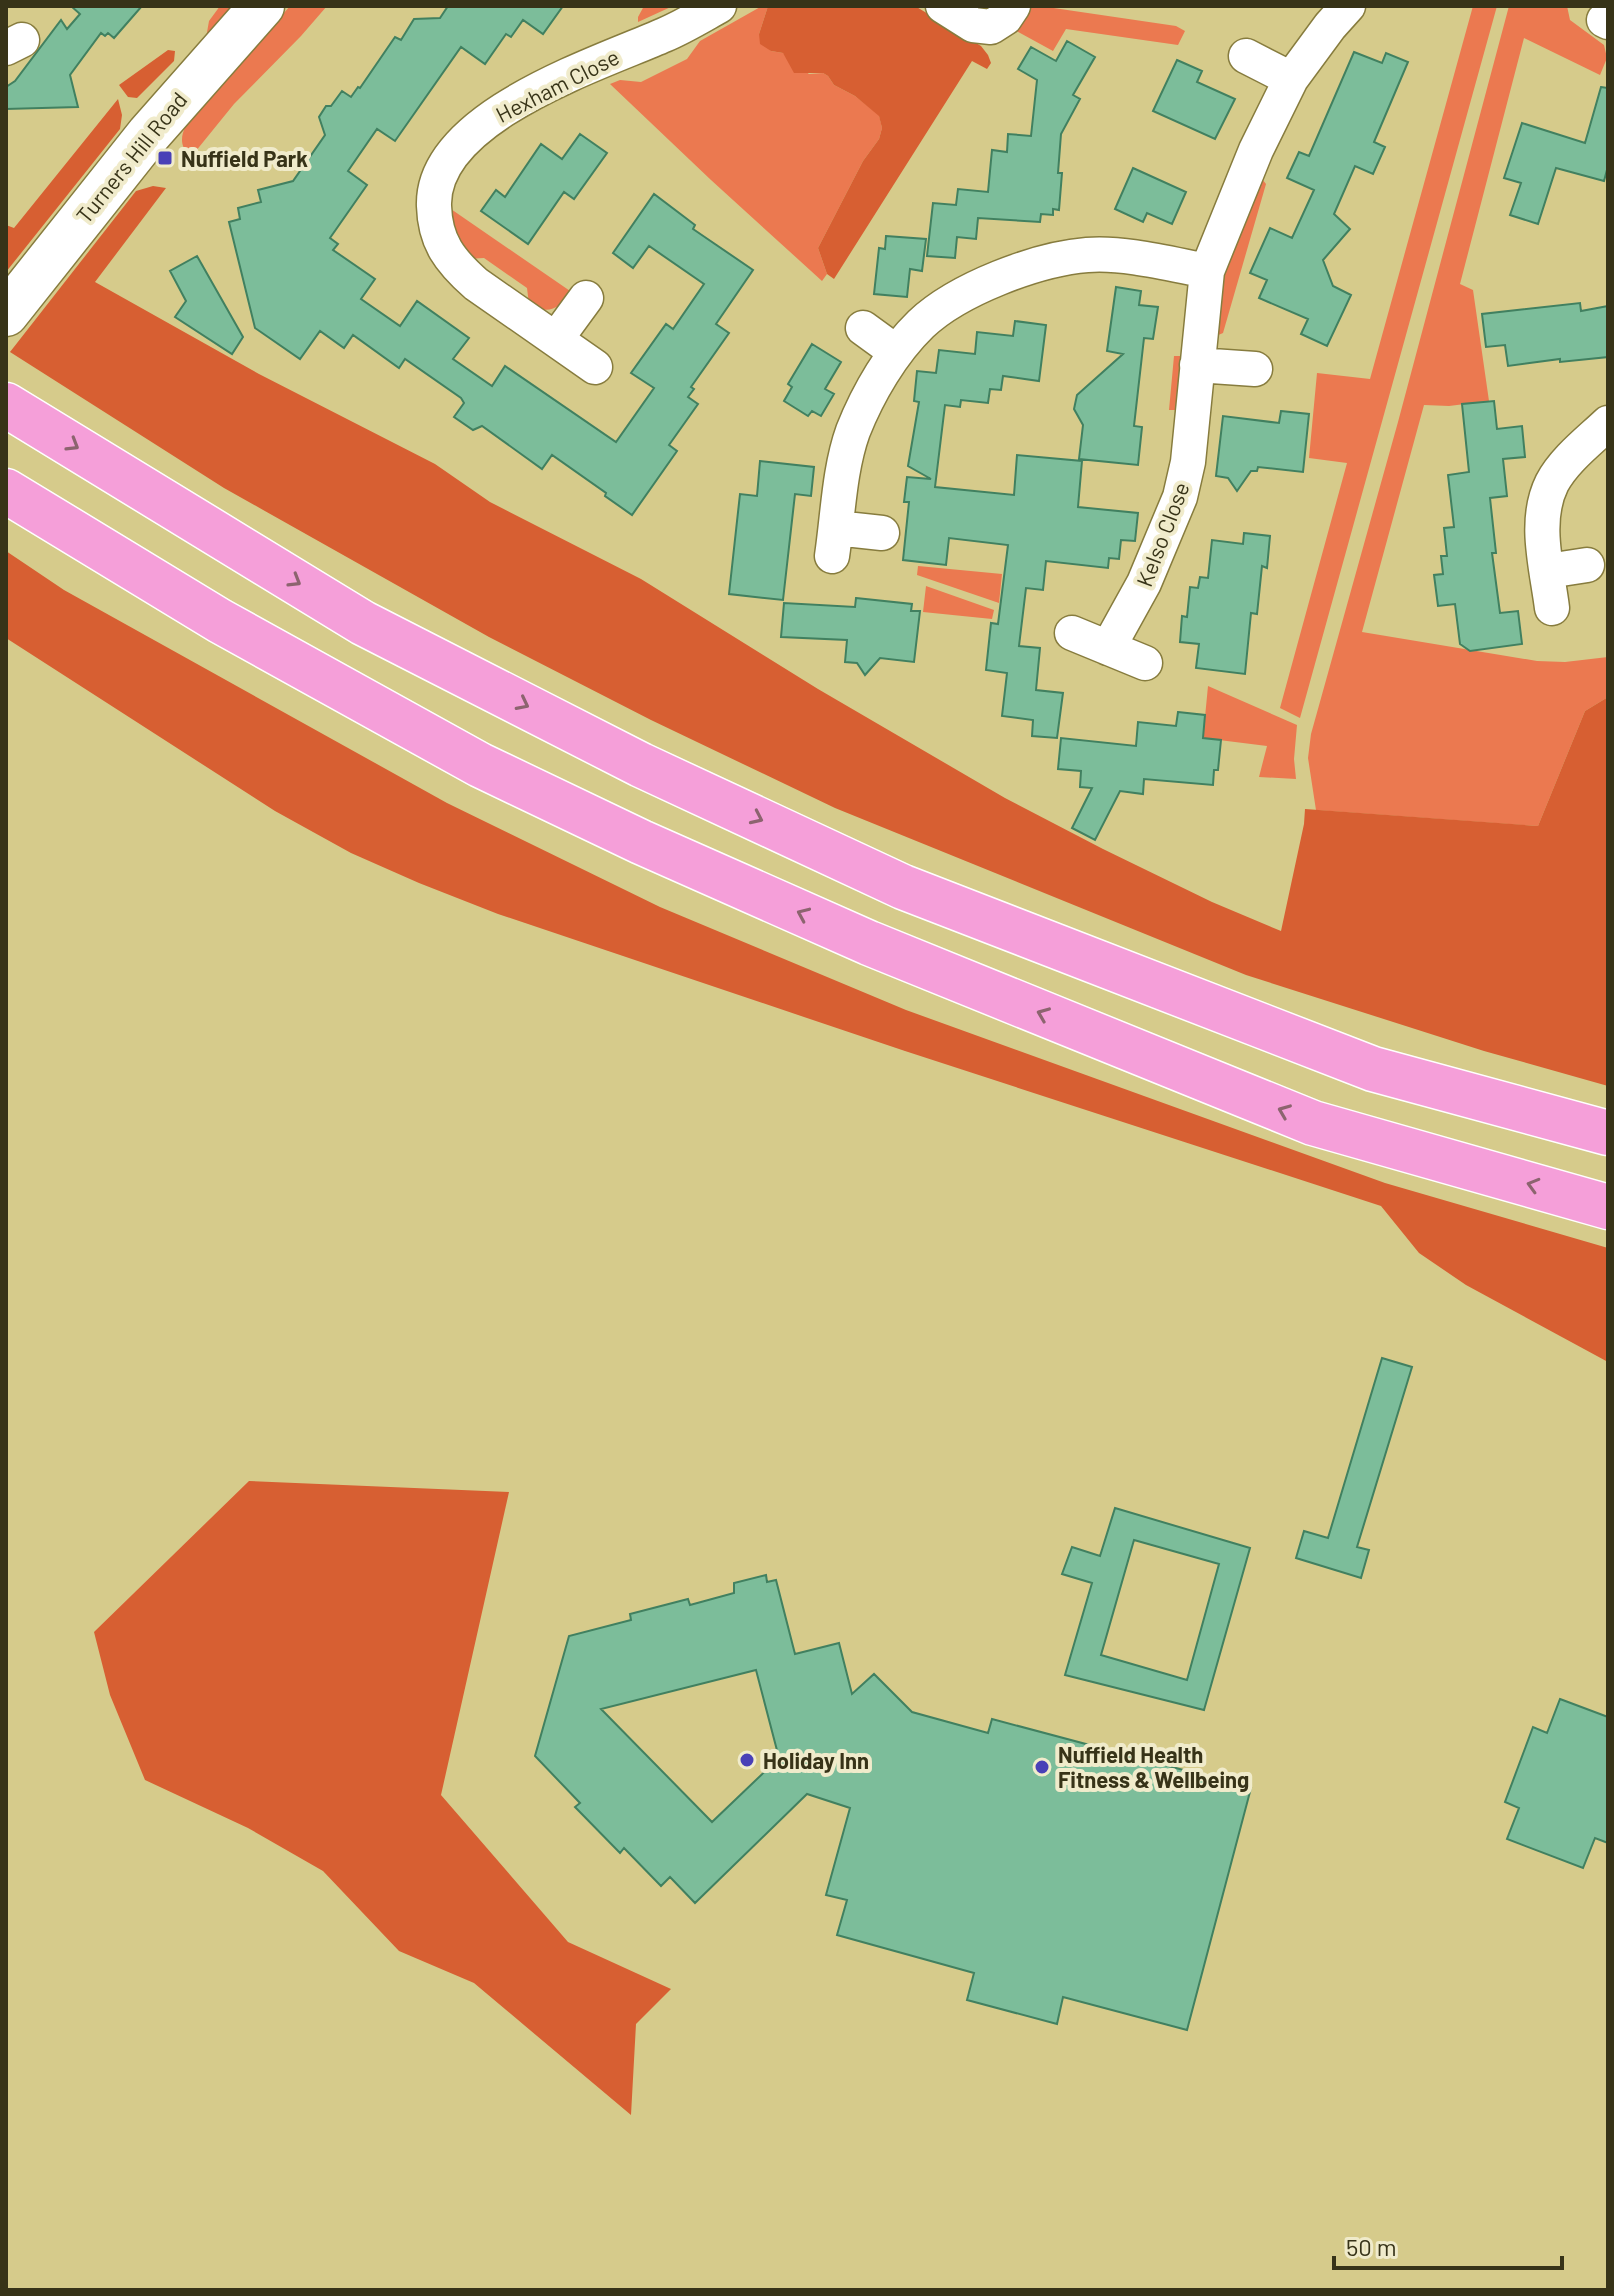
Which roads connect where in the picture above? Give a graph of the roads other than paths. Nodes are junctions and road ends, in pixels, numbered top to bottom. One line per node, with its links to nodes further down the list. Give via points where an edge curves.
1 (262, 6): 10 (street, Turners Hill Road, via 149,134)
2 (719, 6): 12 (street, Hexham Close, via 518,100 464,142 443,169 434,193 435,225 445,251 476,284)
3 (943, 6): 4 (street, via 973,25 991,27)
4 (1013, 6)
5 (1348, 6): 7 (street, Kelso Close)
6 (1246, 56): 7 (street)
7 (1291, 79): 8 (street, Kelso Close)
8 (1207, 271): 13 (street, via 1116,256 1058,260 1024,269 954,301 922,323); 14 (street, Kelso Close)
9 (586, 298): 12 (street)
10 (6, 314)
11 (863, 328): 13 (street)
12 (556, 339): 15 (street, Hexham Close)
13 (896, 352): 20 (street, via 853,432 834,542)
14 (1197, 365): 16 (street); 25 (street, Kelso Close, via 1180,497 1144,583)
15 (595, 367)
16 (1255, 369)
17 (6, 405): 27 (highway, one-way to 27, via 363,623 641,765 903,887 1373,1069)
18 (1608, 423): 22 (street, via 1553,481 1542,524)
19 (6, 491): 28 (highway, one-way to 19, via 1313,1123 869,943 655,848 480,765 220,621)
20 (882, 533)
21 (1587, 565): 22 (street)
22 (1548, 571): 23 (street)
23 (1552, 608)
24 (1072, 633): 25 (street)
25 (1108, 648): 26 (street)
26 (1145, 663)
27 (1608, 1133)
28 (1608, 1207)

